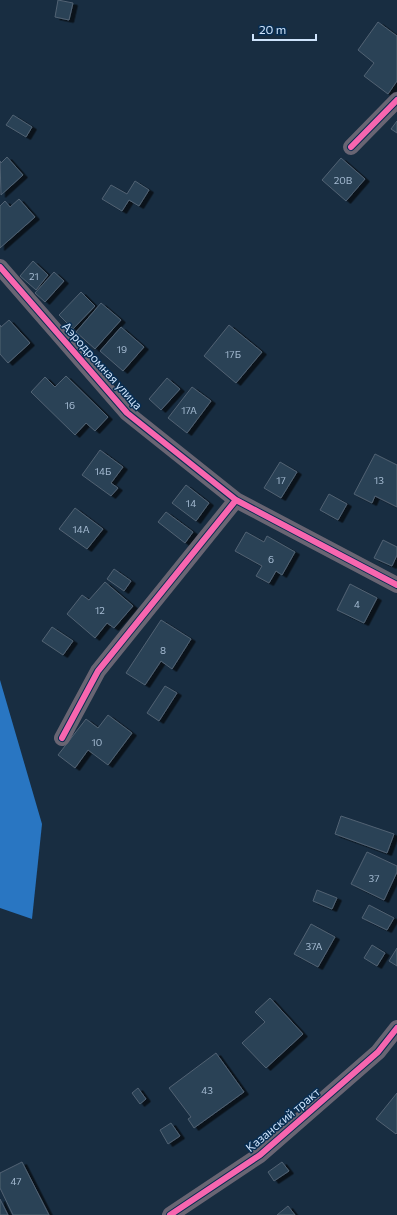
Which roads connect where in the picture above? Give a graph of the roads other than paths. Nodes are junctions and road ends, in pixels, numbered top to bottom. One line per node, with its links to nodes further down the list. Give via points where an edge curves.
1 (397, 100): 2 (street)
2 (351, 147)
3 (0, 267): 4 (street, Аэродромная улица, via 127,413)
4 (236, 500): 5 (street, Аэродромная улица); 6 (street, via 98,671)
5 (397, 585)
6 (62, 738)
7 (397, 1028): 8 (street, Казанский тракт, via 378,1052 260,1156)
8 (170, 1215)

